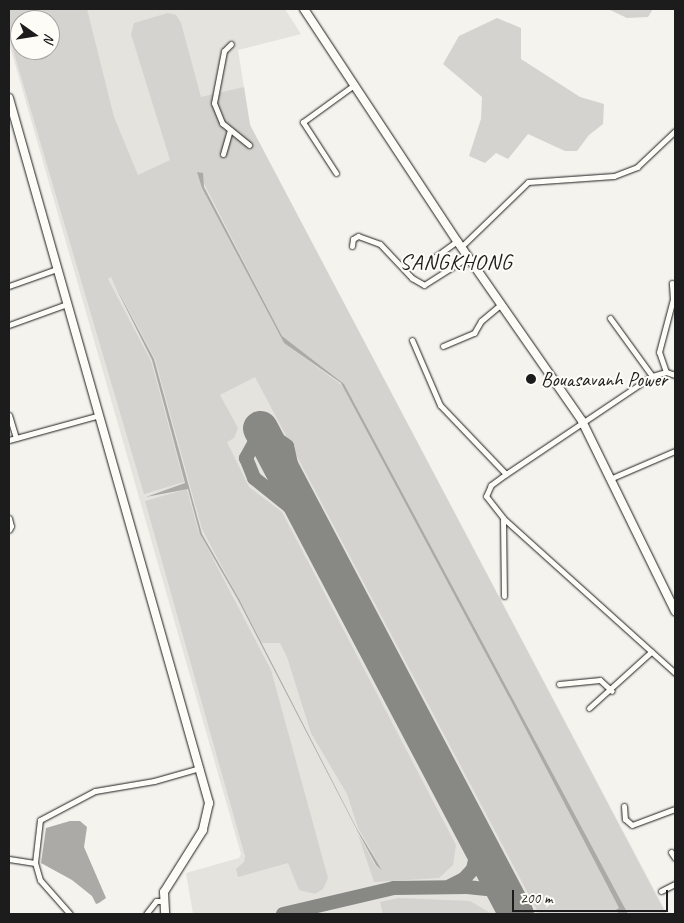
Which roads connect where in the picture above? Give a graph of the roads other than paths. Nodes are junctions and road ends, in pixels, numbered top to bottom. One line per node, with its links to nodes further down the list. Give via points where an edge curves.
1 (304, 9): 3 (street)
2 (231, 44): 6 (street, via 224,51 214,104 222,122)
3 (354, 84): 10 (street, via 303,122); 11 (street)
4 (9, 98): 5 (street)
5 (11, 116): 15 (street)
6 (230, 130): 8 (street); 9 (street)
7 (675, 131): 11 (street, via 637,166 614,176 528,182)
8 (249, 146)
9 (223, 154)
10 (336, 173)
11 (459, 244): 13 (street); 14 (street)
12 (352, 246): 14 (street, via 352,239 358,236 380,244 412,278 424,285)
13 (435, 257)
14 (468, 257): 19 (street)
15 (57, 269): 17 (street); 18 (street)
16 (672, 283): 24 (street, via 673,299 659,352)
17 (9, 286)
18 (67, 304): 21 (street); 28 (street)
19 (501, 304): 23 (street, via 481,321 474,332); 29 (street)
20 (610, 318): 26 (street)
21 (9, 325)
22 (412, 340): 33 (street, via 440,405)
23 (443, 346)
24 (666, 372): 25 (street); 26 (street)
25 (675, 375)
26 (652, 376): 29 (street)
27 (9, 415): 30 (street)
28 (96, 416): 30 (street); 45 (street)
29 (582, 421): 33 (street); 34 (street)
30 (16, 438): 31 (street)
31 (9, 440)
32 (675, 451): 34 (street)
33 (506, 474): 36 (street, via 491,485 486,496)
34 (612, 478): 39 (street)
35 (9, 518): 37 (street, via 12,526)
36 (504, 518): 38 (street); 40 (street)
37 (9, 530)
38 (504, 596)
39 (675, 611)
40 (651, 652): 41 (street); 43 (street)
41 (675, 673)
42 (559, 684): 43 (street, via 600,680)
43 (612, 691): 44 (street)
44 (589, 708)
45 (200, 768): 51 (street, via 154,781 95,791 41,819); 54 (street, via 209,803 206,822 167,884)
46 (624, 806): 47 (street, via 625,819 632,825)
47 (675, 809)
48 (671, 852): 49 (street)
49 (675, 858)
50 (9, 859): 51 (street)
51 (35, 863): 55 (street, via 40,880)
52 (675, 884): 53 (street)
53 (661, 891)
54 (162, 901): 56 (street, via 156,902); 57 (street)
55 (70, 914)
56 (146, 914)
57 (165, 914)

